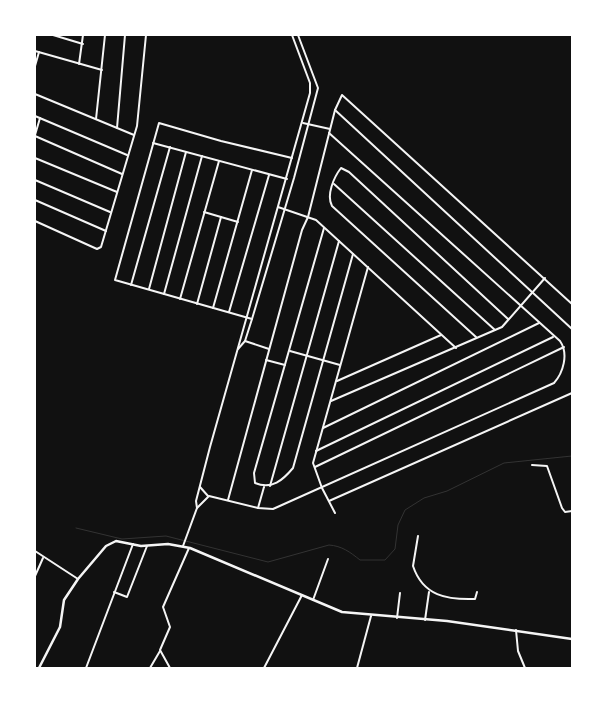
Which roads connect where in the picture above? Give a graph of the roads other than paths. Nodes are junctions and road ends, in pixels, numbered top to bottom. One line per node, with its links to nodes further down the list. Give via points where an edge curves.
1 (53, 35): 8 (street)
2 (83, 35): 8 (street)
3 (105, 35): 13 (street)
4 (125, 35): 21 (street)
5 (146, 35): 24 (street, via 139,115)
6 (292, 35): 19 (street, via 310,83)
7 (298, 35): 20 (street, via 318,88)
8 (82, 44): 11 (street)
9 (35, 51): 10 (street)
10 (39, 52): 11 (street); 12 (street)
11 (79, 64): 13 (street)
12 (35, 66)
13 (102, 70): 18 (street)
14 (35, 94): 18 (street)
15 (335, 110): 22 (street); 55 (street, via 342,95); 58 (street)
16 (35, 116): 17 (street)
17 (40, 118): 25 (street); 29 (street)
18 (96, 119): 21 (street)
19 (302, 123): 20 (street); 32 (street)
20 (309, 124): 22 (street); 43 (street)
21 (117, 128): 24 (street)
22 (330, 129): 23 (street)
23 (329, 133): 47 (street); 62 (street)
24 (134, 135): 29 (street)
25 (35, 136): 35 (street)
26 (152, 143): 27 (street); 32 (street, via 162,122 212,139); 56 (street, via 115,280)
27 (170, 148): 28 (street); 56 (street)
28 (186, 152): 30 (street); 57 (street)
29 (128, 155): 35 (street)
30 (202, 156): 33 (street); 59 (street)
31 (35, 158): 40 (street)
32 (292, 158): 37 (street)
33 (219, 161): 34 (street); 45 (street)
34 (252, 170): 36 (street); 49 (street)
35 (122, 174): 40 (street)
36 (269, 175): 37 (street); 65 (street)
37 (287, 179): 42 (street)
38 (35, 180): 44 (street)
39 (334, 184): 67 (street, via 339,170 343,168); 71 (street); 73 (street, via 330,198 332,206)
40 (117, 192): 44 (street)
41 (35, 200): 51 (street)
42 (278, 207): 43 (street); 66 (street)
43 (285, 209): 47 (street); 68 (street)
44 (110, 212): 51 (street)
45 (204, 212): 46 (street); 60 (street)
46 (221, 217): 49 (street); 61 (street)
47 (308, 217): 50 (street); 77 (street)
48 (35, 222): 51 (street, via 99,250)
49 (238, 222): 64 (street)
50 (324, 228): 52 (street); 80 (street)
51 (106, 230)
52 (339, 241): 53 (street); 81 (street)
53 (353, 254): 54 (street); 83 (street)
54 (368, 267): 72 (street); 85 (street)
55 (545, 278): 58 (street); 63 (street)
56 (131, 285): 57 (street)
57 (149, 290): 59 (street)
58 (533, 291): 62 (street); 70 (street)
59 (164, 294): 60 (street)
60 (180, 299): 61 (street)
61 (197, 304): 64 (street)
62 (520, 304): 67 (street); 69 (street)
63 (572, 304)
64 (213, 308): 65 (street)
65 (229, 312): 66 (street)
66 (247, 317): 68 (street); 79 (street)
67 (508, 318): 71 (street)
68 (252, 319): 75 (street)
69 (540, 323): 74 (street); 89 (street)
70 (572, 329)
71 (495, 331): 73 (street)
72 (441, 335): 78 (street); 86 (street)
73 (476, 337): 78 (street)
74 (554, 337): 76 (street); 90 (street)
75 (245, 341): 77 (street); 79 (street)
76 (564, 347): 92 (street); 96 (street, via 562,372 554,383)
77 (269, 348): 82 (street)
78 (456, 348): 88 (street)
79 (237, 351): 94 (street)
80 (290, 351): 81 (street); 84 (street)
81 (306, 355): 83 (street); 93 (street)
82 (266, 360): 84 (street); 98 (street)
83 (324, 360): 85 (street); 93 (street, via 293,468 284,479)
84 (286, 365): 95 (street, via 253,477 255,483)
85 (341, 366): 86 (street)
86 (337, 381): 88 (street)
87 (572, 393): 99 (street)
88 (331, 401): 89 (street)
89 (323, 428): 90 (street)
90 (316, 451): 92 (street)
91 (532, 465): 102 (street, via 547,466 562,508 565,512)
92 (315, 467): 96 (street)
93 (270, 486): 95 (street)
94 (200, 487): 97 (street); 100 (street)
95 (264, 487): 101 (street)
96 (322, 488): 99 (street); 101 (street, via 273,509)
97 (208, 496): 98 (street); 100 (street)
98 (228, 500): 101 (street)
99 (329, 501): 103 (street)
100 (197, 508): 107 (street)
101 (258, 508)
102 (572, 511)
103 (335, 513)
104 (418, 536): 114 (street, via 413,566)
105 (133, 544): 106 (street); 113 (street, via 109,543); 115 (street)
106 (147, 546): 107 (street); 115 (street, via 127,597)
107 (183, 546): 108 (street)
108 (190, 548): 118 (street); 125 (street, via 164,602 170,627)
109 (35, 551): 110 (street)
110 (42, 558): 112 (street); 113 (street)
111 (328, 559): 119 (street)
112 (35, 576)
113 (78, 579): 126 (street, via 64,600 60,627)
114 (429, 591): 116 (street, via 459,599 475,599); 122 (street)
115 (114, 592): 127 (street)
116 (476, 592)
117 (400, 593): 121 (street)
118 (302, 595): 119 (street); 130 (street)
119 (313, 600): 120 (street, via 342,612)
120 (371, 616): 121 (street); 131 (street)
121 (397, 618): 122 (street)
122 (426, 620): 123 (street)
123 (516, 630): 124 (street); 132 (street, via 518,651)
124 (572, 638)
125 (160, 650): 128 (street); 129 (street)
126 (39, 668)
127 (86, 668)
128 (150, 668)
129 (170, 668)
130 (264, 668)
131 (357, 668)
132 (525, 668)

